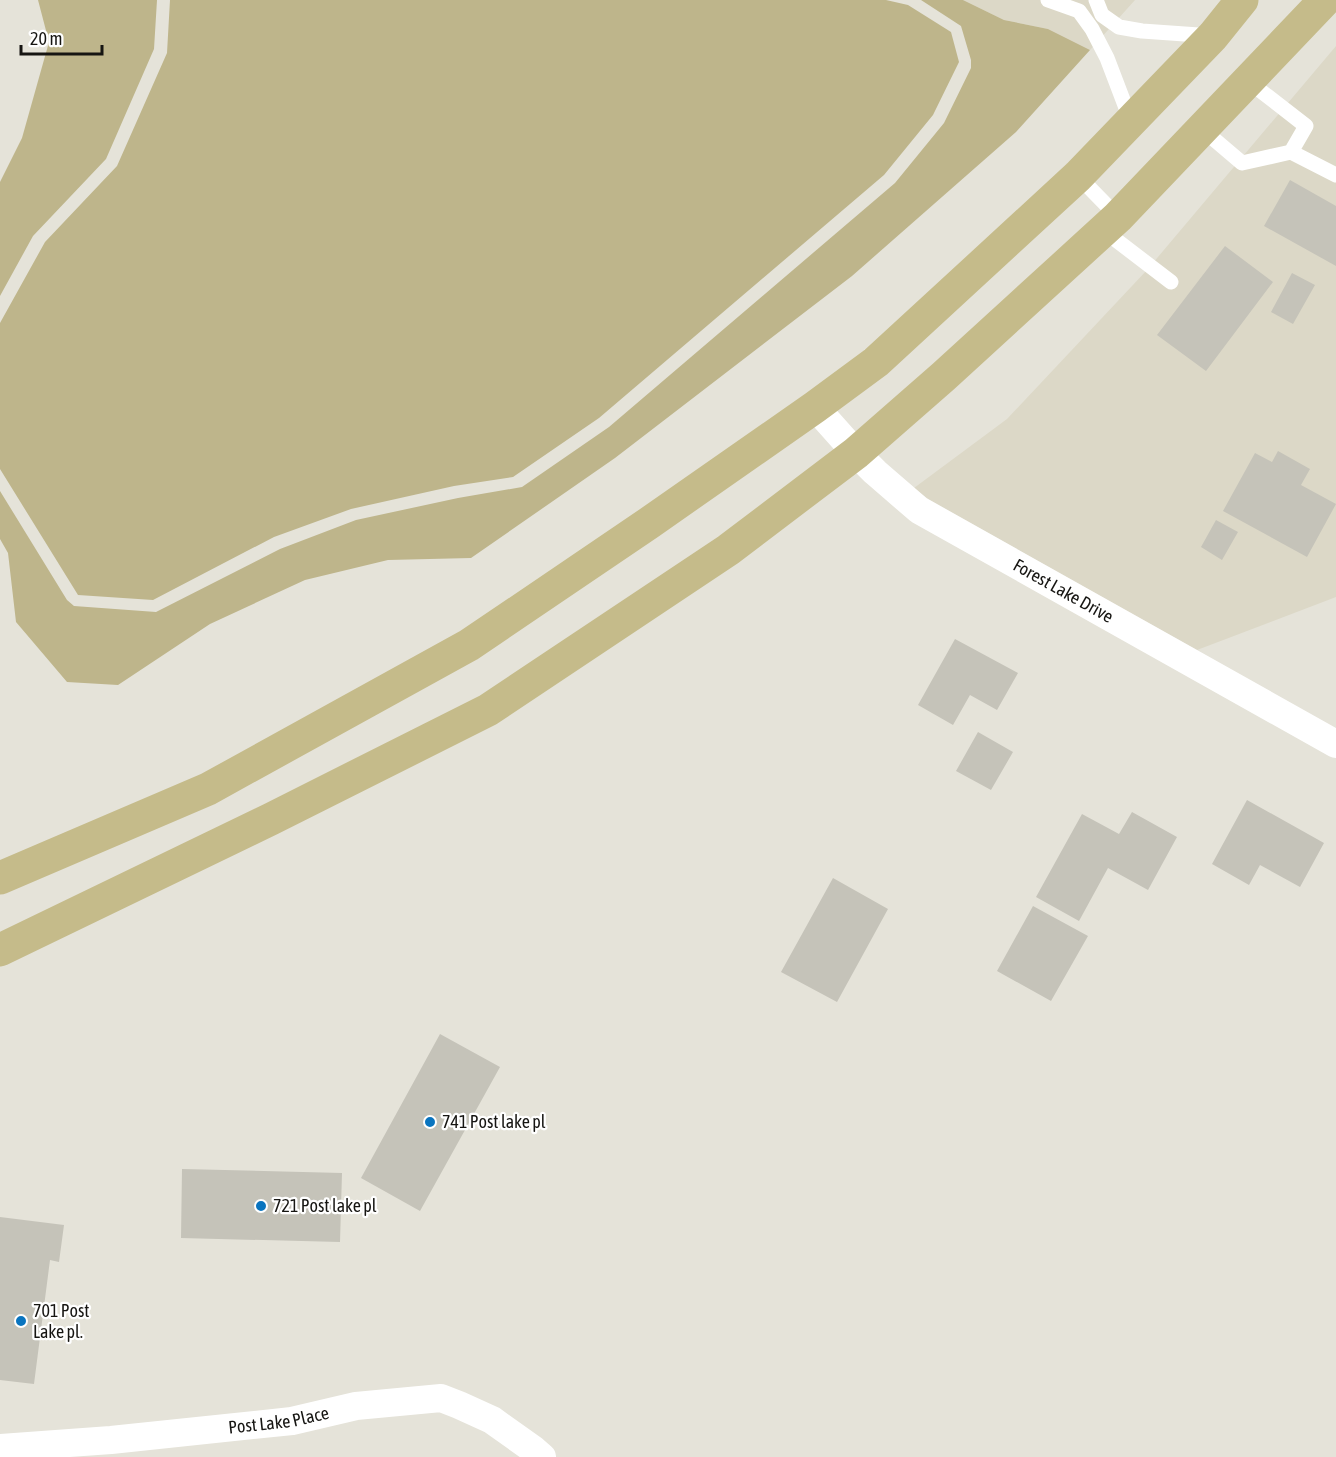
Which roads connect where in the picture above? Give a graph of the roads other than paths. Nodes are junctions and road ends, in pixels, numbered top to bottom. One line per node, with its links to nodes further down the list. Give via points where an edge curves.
1 (1048, 0): 5 (lane)
2 (1096, 0): 6 (lane, via 1102,15 1119,27)
3 (1242, 0): 6 (main road)
4 (1325, 0): 7 (main road)
5 (1082, 6): 8 (lane)
6 (1213, 36): 8 (main road)
7 (1248, 81): 9 (main road); 10 (lane, via 1306,126)
8 (1131, 121): 12 (main road)
9 (1202, 129): 10 (lane, via 1242,163); 13 (main road)
10 (1291, 152): 11 (lane)
11 (1336, 175)
12 (1078, 176): 13 (lane); 15 (main road, via 876,362)
13 (1110, 224): 14 (lane); 16 (main road)
14 (1171, 282)
15 (815, 407): 16 (street, Forest Lake Drive); 18 (main road, via 469,645 208,789)
16 (856, 453): 17 (street, Forest Lake Drive, via 884,482 920,510); 19 (main road, via 728,550 488,710)
17 (1336, 744)
18 (0, 878)
19 (0, 950)
20 (0, 1448): 21 (street, Post Lake Place, via 281,1422 356,1406 441,1398 492,1420)
21 (542, 1457)

